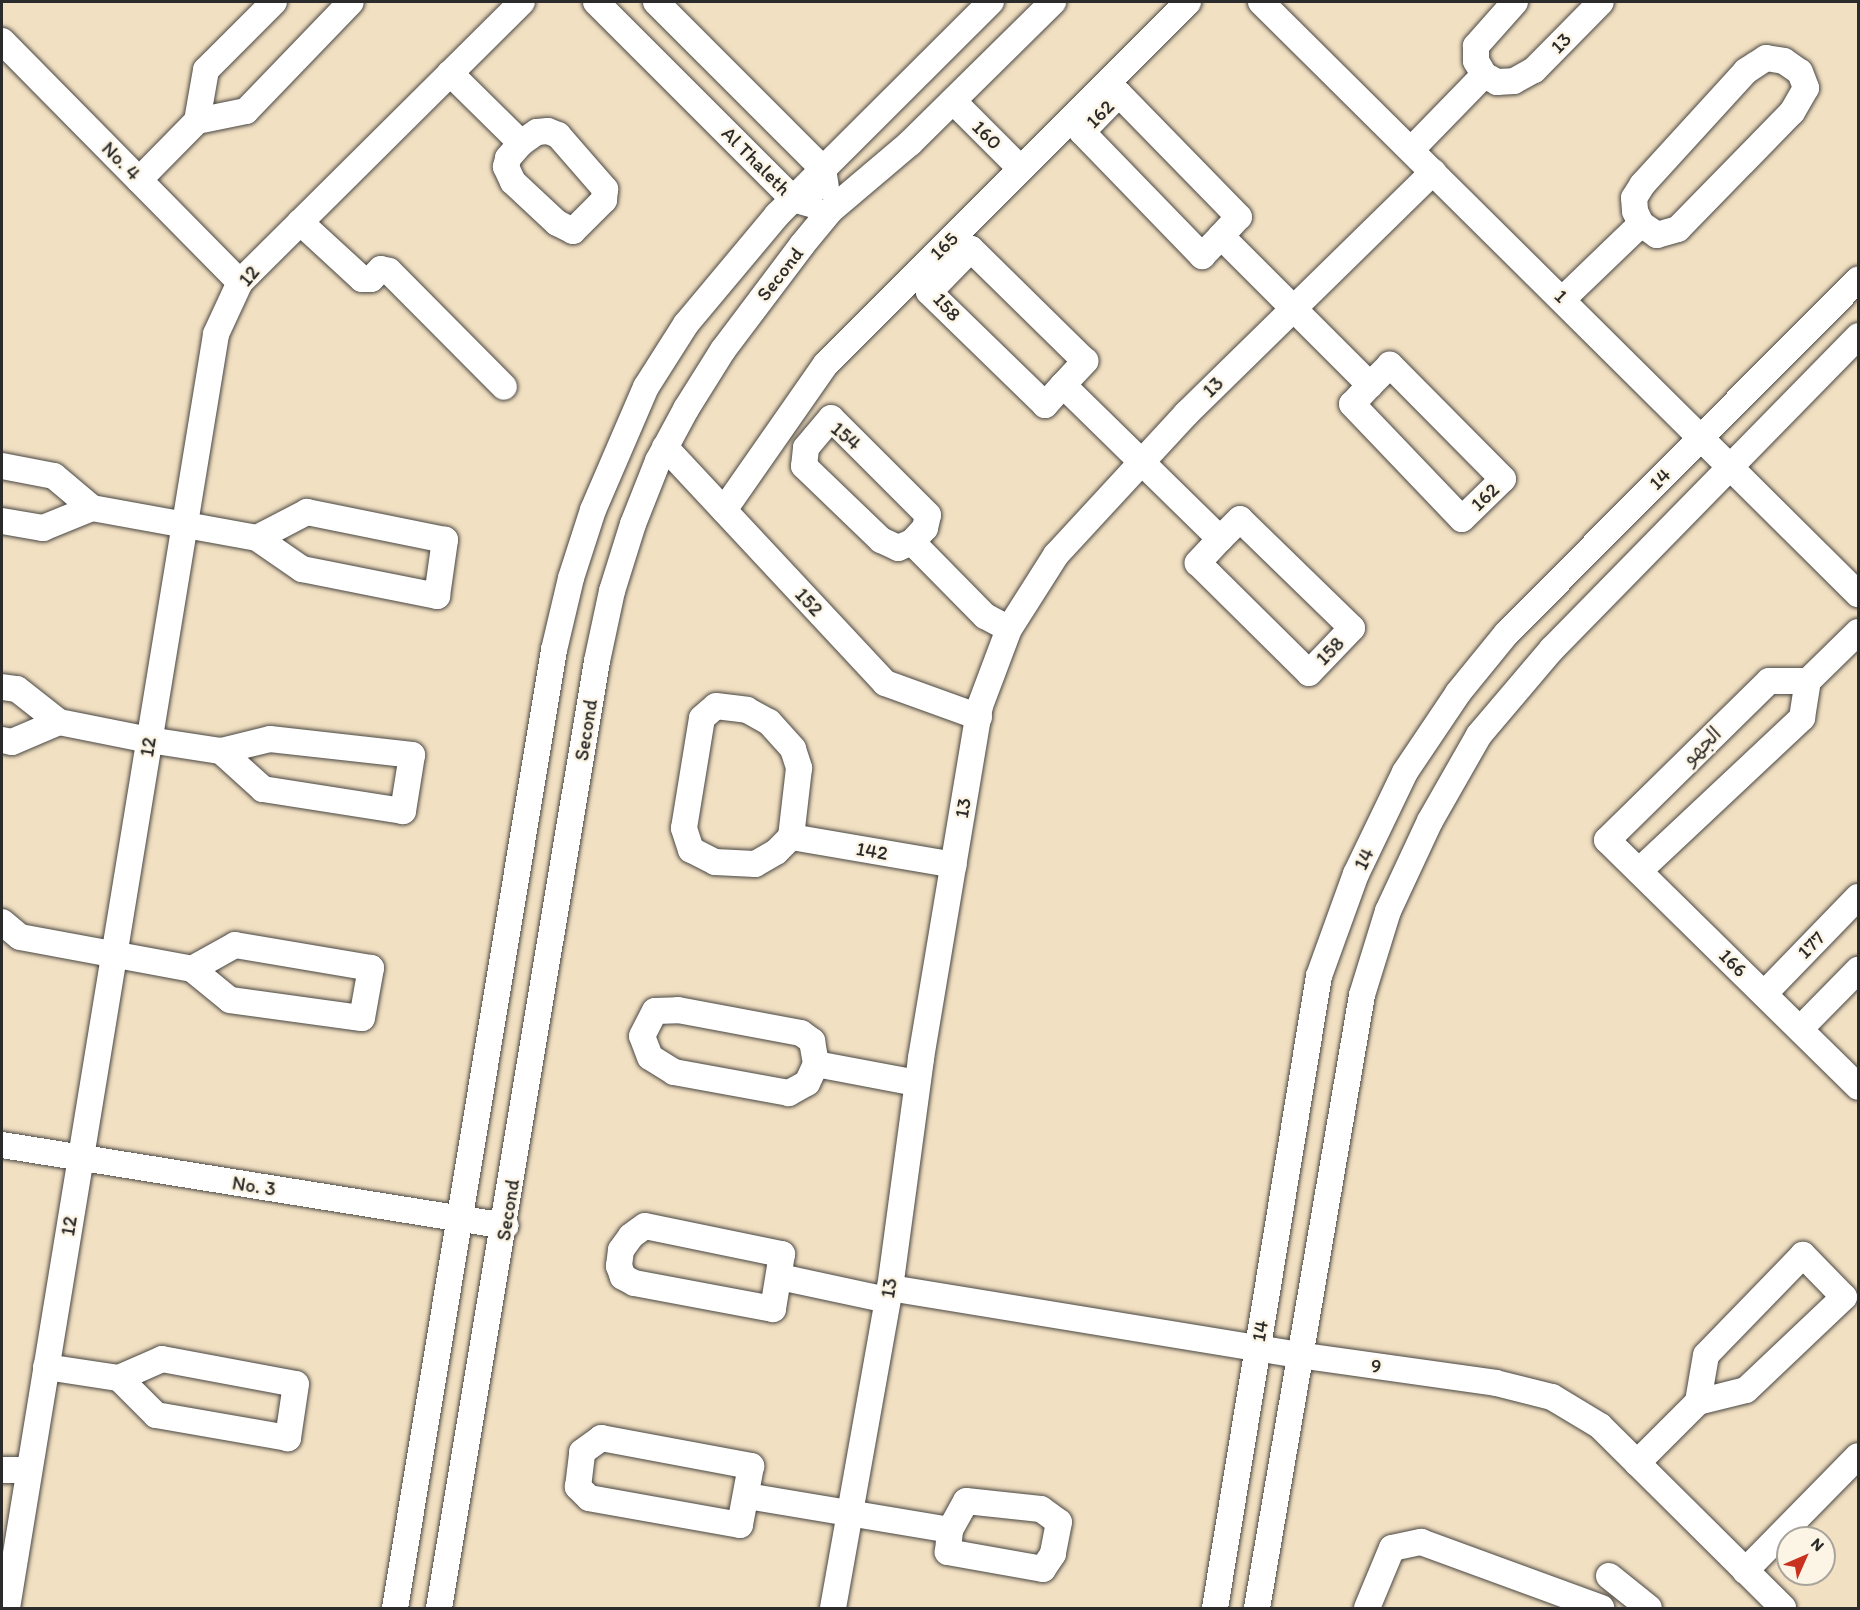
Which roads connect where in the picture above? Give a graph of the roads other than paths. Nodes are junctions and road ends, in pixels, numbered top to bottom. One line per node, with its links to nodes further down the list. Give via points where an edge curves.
1 (274, 2): 16 (street, via 206,70)
2 (351, 2): 16 (street, via 246,111)
3 (522, 2): 13 (street, 12)
4 (596, 2): 23 (street, Al Thaleth)
5 (656, 2): 19 (street)
6 (991, 2): 19 (street, Second)
7 (1053, 2): 15 (street, Second)
8 (1188, 2): 20 (street, 165)
9 (1261, 2): 18 (street, 1)
10 (1515, 2): 14 (street, via 1476,46 1476,61)
11 (1601, 2): 14 (street, 13, via 1534,70 1514,81 1497,82)
12 (2, 41): 22 (street, No. 4)
13 (450, 73): 17 (street); 25 (street, 12)
14 (1484, 75): 18 (street)
15 (953, 100): 20 (street, 160); 24 (street, Second, via 910,143)
16 (198, 121): 22 (street)
17 (521, 143)
18 (1411, 150): 21 (street, 1)
19 (823, 169): 23 (street, Second); 24 (street)
20 (1021, 169): 42 (street, 165, via 826,364)
21 (1433, 172): 30 (street, 1); 31 (street, 13)
22 (139, 180): 29 (street, No. 4)
23 (794, 199): 24 (street, Al Thaleth); 74 (street, Second, via 686,324 646,387 615,453 578,555 554,651)
24 (831, 210): 37 (street, Second, via 723,350)
25 (300, 222): 29 (street, 12); 35 (street, via 362,279 371,279 381,269 389,272)
26 (1641, 224): 26 (street, via 1634,198 1642,185 1746,71 1766,58 1785,61 1800,72 1806,88 1792,112 1678,229 1657,235); 30 (street)
27 (1221, 236): 27 (street, 162, via 1239,218 1119,94 1082,132 1202,256); 31 (street)
28 (1858, 280): 36 (street, 14)
29 (240, 282): 44 (street, 12, via 216,334)
30 (1564, 298): 36 (street, 1)
31 (1293, 309): 34 (street); 38 (street, 13)
32 (1858, 336): 40 (street, 14)
33 (1063, 385): 33 (street, 158, via 1085,361 971,249 929,292 1045,405); 38 (street)
34 (1370, 386): 34 (street, 162, via 1352,404 1462,519 1503,479 1390,364)
35 (504, 387)
36 (1702, 438): 40 (street, 1); 78 (street, 14, via 1507,633 1458,693 1405,772 1356,874 1319,976)
37 (665, 447): 42 (street, 152); 75 (street, Second, via 612,591 597,661)
38 (1141, 463): 46 (street); 49 (street, 13, via 1056,555)
39 (2, 466): 41 (street, via 54,476)
40 (1730, 466): 48 (street, 1); 79 (street, 14, via 1552,649 1486,726 1430,821 1388,911 1362,995)
41 (92, 508): 43 (street, via 44,528); 44 (street)
42 (724, 510): 53 (street, 152, via 885,683)
43 (2, 521)
44 (184, 525): 45 (street); 56 (street, 12)
45 (257, 538): 45 (street, via 307,512 445,540 437,596 302,569)
46 (1220, 539): 46 (street, 158, via 1198,563 1309,673 1352,628 1240,519)
47 (912, 542): 47 (street, 154, via 925,528 928,515 831,418 806,448 804,466 881,540 898,548); 49 (street, via 985,616)
48 (1855, 583)
49 (1009, 629): 53 (street, 13)
50 (1858, 632): 51 (street)
51 (1808, 681): 59 (street, الجهو, via 1769,681); 61 (street, via 1802,718)
52 (2, 687): 54 (street, via 17,689)
53 (979, 717): 60 (street, 13)
54 (59, 722): 55 (street, via 12,741); 56 (street)
55 (2, 740)
56 (149, 740): 57 (street); 64 (street, 12)
57 (221, 752): 57 (street, via 270,739 412,754 403,811 263,789)
58 (791, 837): 58 (street, via 755,864 715,861 691,850 684,828 702,718 716,706 747,710 769,722 793,748 799,768); 60 (street, 142)
59 (1607, 840): 61 (street, 166)
60 (954, 866): 70 (street, 13)
61 (1639, 871): 67 (street, 166)
62 (1858, 897): 67 (street, 177)
63 (8, 936): 64 (street)
64 (113, 955): 65 (street); 73 (street, 12)
65 (192, 969): 65 (street, via 235,945 371,968 362,1018 230,1000)
66 (1858, 970): 68 (street)
67 (1764, 994): 68 (street, 166)
68 (1800, 1029): 71 (street, 166)
69 (816, 1064): 69 (street, via 807,1083 789,1093 674,1072 650,1057 642,1036 655,1011 678,1010 801,1033 812,1041); 70 (street)
70 (918, 1083): 77 (street, 13)
71 (1858, 1087)
72 (2, 1145): 73 (street, No. 3)
73 (80, 1157): 74 (street, No. 3); 80 (street, 12)
74 (461, 1219): 75 (street, No. 3); 93 (street, Second)
75 (506, 1226): 94 (street, Second)
76 (780, 1277): 76 (street, via 782,1254 645,1226 621,1250 619,1266 623,1277 634,1283 773,1309); 77 (street, 9)
77 (889, 1294): 78 (street, 9); 88 (street, 13)
78 (1258, 1346): 79 (street, 9); 96 (street, 14)
79 (1298, 1355): 84 (street, 9, via 1496,1383 1552,1397 1600,1426); 97 (street, 14)
80 (46, 1367): 81 (street); 86 (street, 12)
81 (119, 1378): 81 (street, via 162,1359 296,1384 288,1438 156,1415)
82 (1698, 1402): 82 (street, via 1746,1390 1844,1297 1803,1255 1706,1354); 84 (street)
83 (1858, 1456): 90 (street)
84 (1636, 1463): 90 (street, 9)
85 (2, 1470): 86 (street)
86 (29, 1470): 92 (street, 12)
87 (747, 1496): 87 (street, via 752,1466 602,1438 582,1452 578,1487 589,1498 740,1525); 88 (street)
88 (849, 1514): 89 (street); 95 (street, 13)
89 (950, 1530)
90 (1745, 1571): 101 (street, 9)
91 (1610, 1576): 100 (street)
92 (7, 1608)
93 (395, 1608)
94 (440, 1608)
95 (833, 1608)
96 (1215, 1608)
97 (1257, 1608)
98 (1367, 1608): 99 (street, via 1392,1548 1421,1542)
99 (1598, 1608)
100 (1649, 1608)
101 (1783, 1608)

